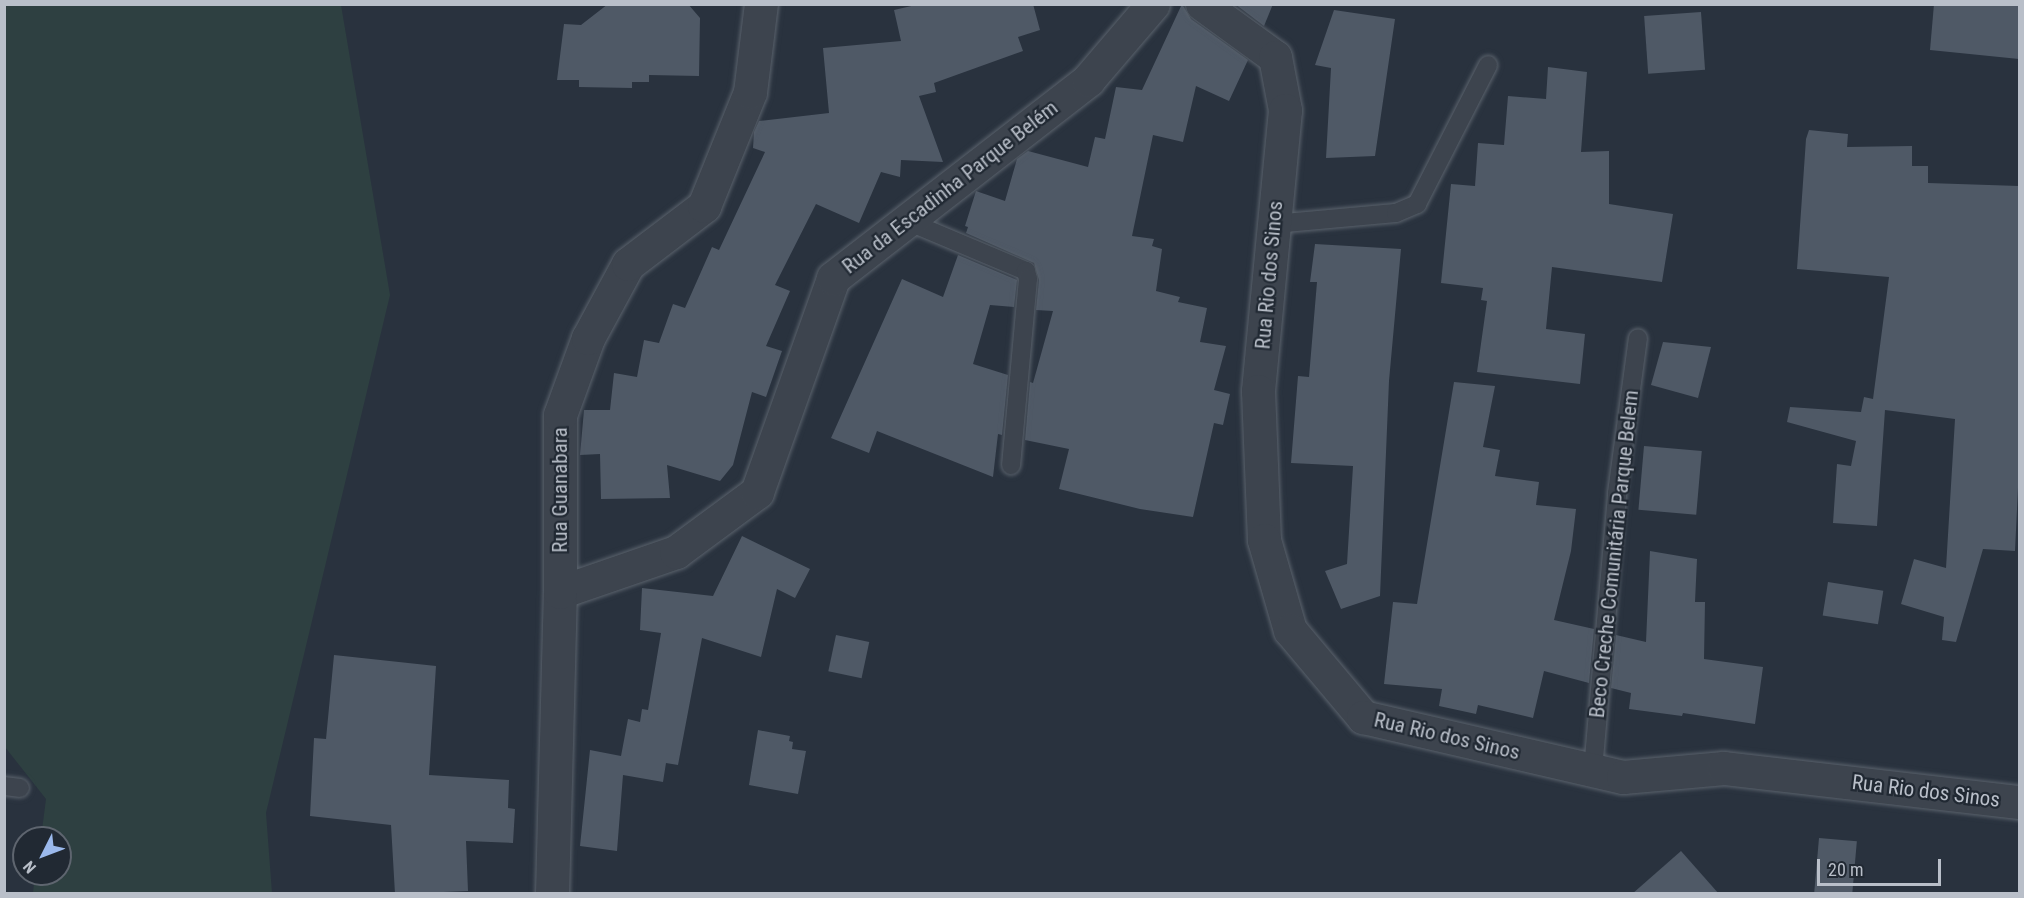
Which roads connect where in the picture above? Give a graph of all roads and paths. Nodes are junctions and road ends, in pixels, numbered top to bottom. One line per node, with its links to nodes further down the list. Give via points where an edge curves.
1 (761, 4): 9 (street, Rua Guanabara, via 750,92 704,206 628,264 588,338 560,415)
2 (1153, 4): 5 (street, Rua da Escadinha Parque Belém, via 1088,81)
3 (1202, 4): 6 (street, Rua Rio dos Sinos, via 1275,57 1285,110)
4 (1488, 64): 6 (lane, via 1417,204 1396,213)
5 (907, 221): 8 (lane, via 1026,271); 9 (street, Rua da Escadinha Parque Belém, via 834,278 757,492 676,552)
6 (1274, 224): 10 (street, Rua Rio dos Sinos, via 1258,391 1264,540 1290,630 1363,717)
7 (1638, 338): 10 (lane, Beco Creche Comunitária Parque Belem, via 1617,493)
8 (1011, 465)
9 (560, 592): 12 (street, Rua Guanabara)
10 (1593, 770): 11 (street, Rua Rio dos Sinos, via 1623,777 1724,768)
11 (2019, 802)
12 (552, 894)

